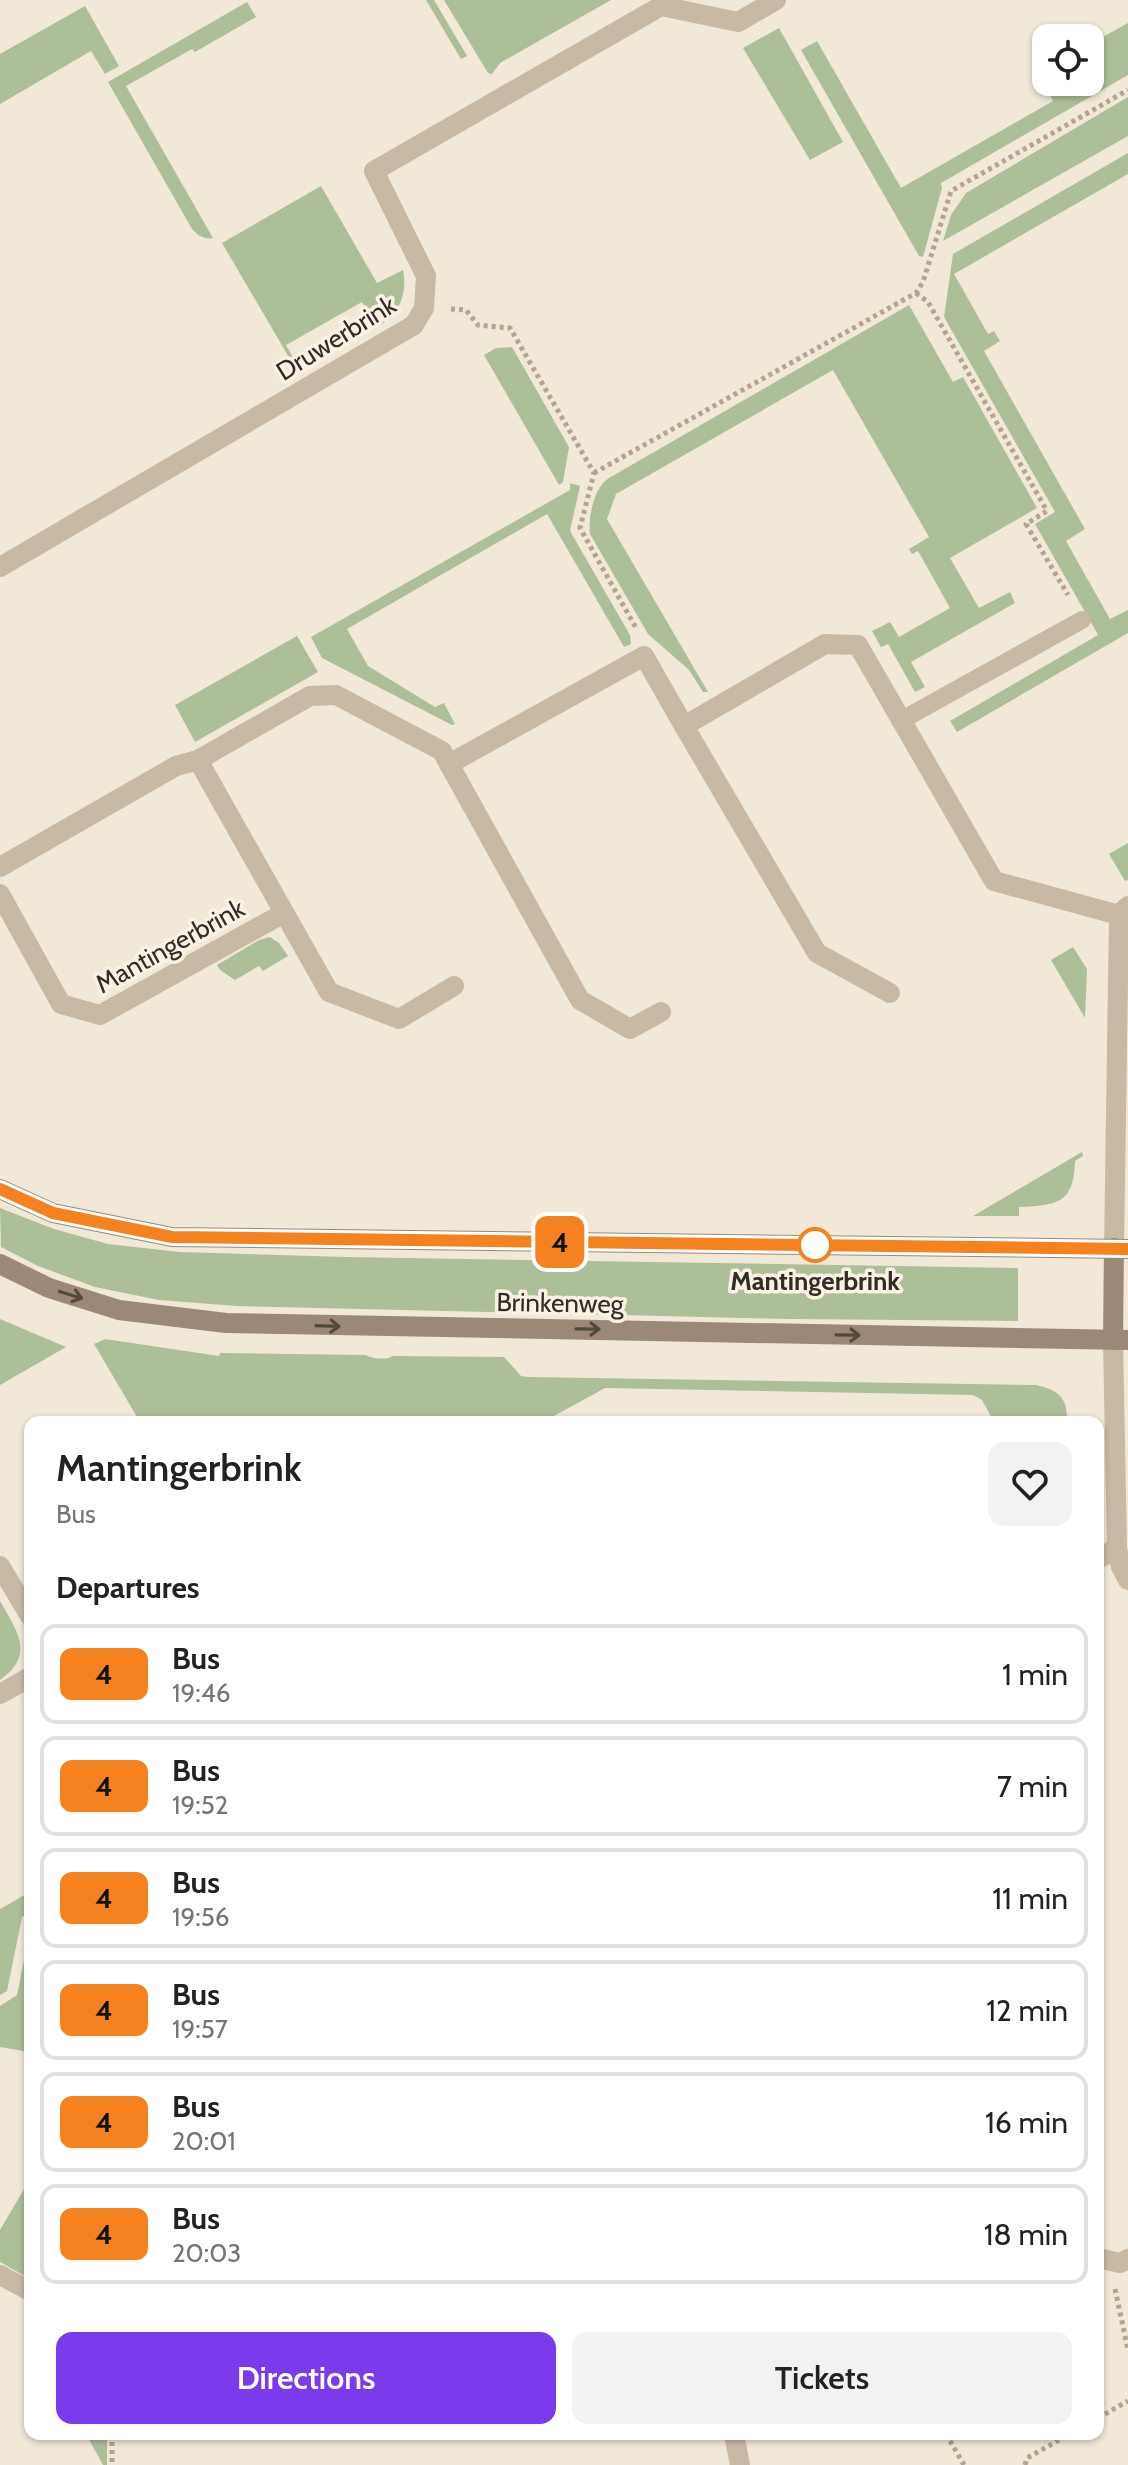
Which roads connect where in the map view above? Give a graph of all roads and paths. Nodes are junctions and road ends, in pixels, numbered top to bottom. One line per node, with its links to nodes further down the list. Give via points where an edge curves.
1 (776, 0): 4 (street, Druwerbrink, via 738,22 661,6 374,171 426,276)
2 (1128, 90): 3 (path, via 951,191)
3 (916, 293): 5 (path); 7 (path, via 928,302 1047,511 1026,524)
4 (424, 308): 5 (path, via 466,310 478,325 510,328); 6 (street, Druwerbrink, via 414,325)
5 (594, 473): 8 (path, via 580,528 640,636)
6 (0, 567)
7 (1082, 620): 9 (lane)
8 (644, 656): 10 (street); 12 (street)
9 (900, 721): 10 (street, via 858,645 825,644); 15 (street, via 994,881)
10 (684, 726): 18 (street, via 817,953)
11 (198, 760): 12 (street, via 310,696 336,695 442,751); 13 (street, via 176,766); 16 (street, Mantingerbrink)
12 (449, 764): 19 (street, via 580,1000 630,1029)
13 (0, 867)
14 (0, 894): 16 (street, Mantingerbrink, via 61,1004 100,1015)
15 (1123, 910): 21 (street)
16 (284, 913): 17 (street, Mantingerbrink, via 329,992 399,1019)
17 (454, 986)
18 (890, 993)
19 (661, 1012)
20 (0, 1189): 21 (street, via 53,1213 172,1237)
21 (1121, 1249): 23 (street)
22 (0, 1264): 23 (street, Brinkenweg, one-way to 23, via 49,1288 119,1310 226,1323)
23 (1121, 1340): 24 (street)
24 (1117, 1548): 25 (street); 27 (street)
25 (1104, 1556)
26 (0, 1566): 28 (street)
27 (1128, 1580)
28 (24, 1606)
29 (24, 1680): 30 (street)
30 (0, 1694)
31 (1112, 2259): 34 (path)
32 (0, 2275): 33 (street)
33 (24, 2288)
34 (1128, 2350)
35 (1128, 2401): 36 (path)
36 (1104, 2415)
37 (112, 2440): 41 (path)
38 (735, 2440): 42 (street)
39 (949, 2440): 43 (path)
40 (1059, 2440): 44 (path, via 1027,2458)
41 (112, 2465)
42 (740, 2465)
43 (964, 2465)
44 (1025, 2465)

